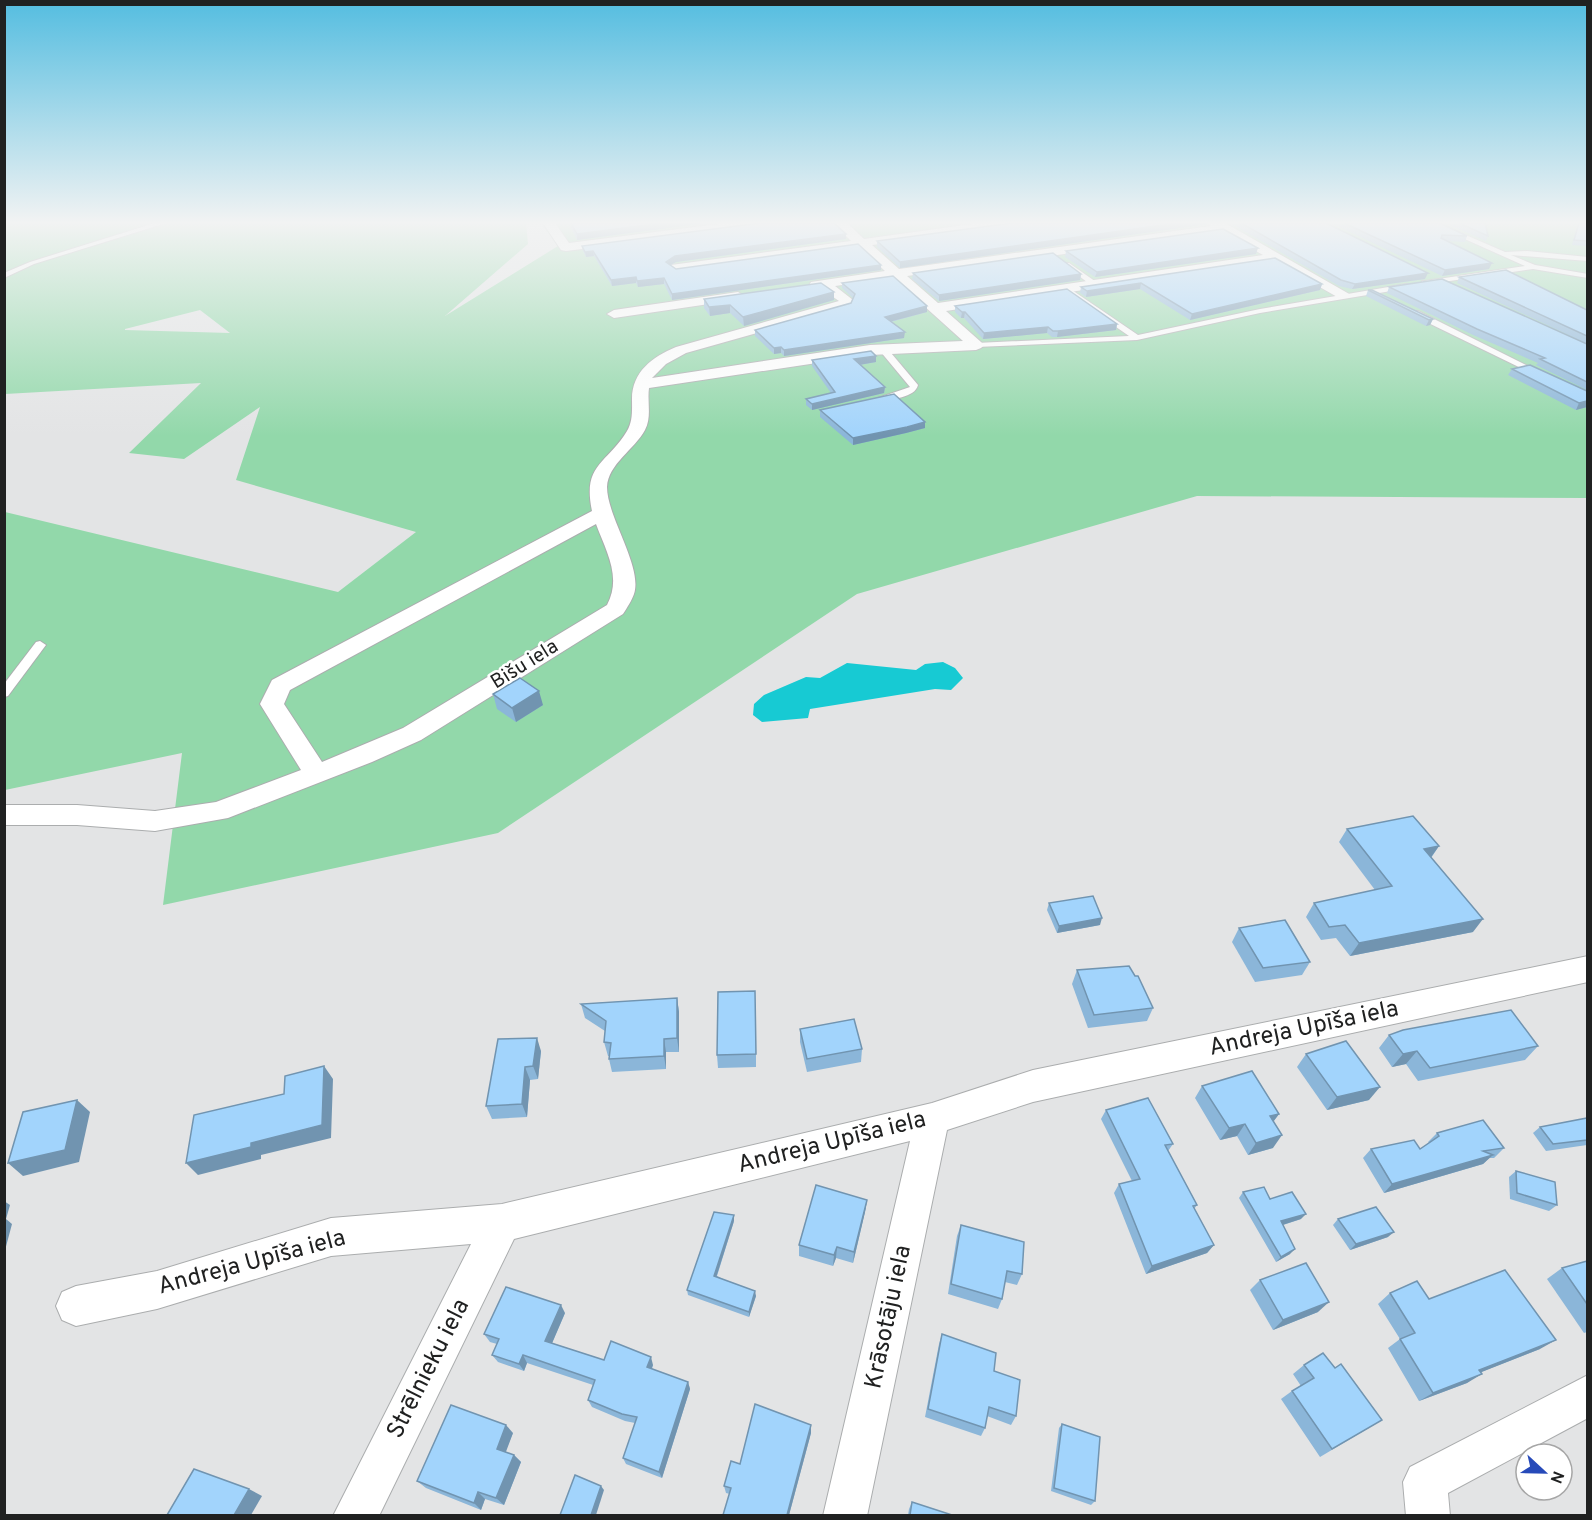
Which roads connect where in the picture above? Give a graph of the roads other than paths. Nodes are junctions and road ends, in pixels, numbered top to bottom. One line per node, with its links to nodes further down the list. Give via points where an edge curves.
1 (753, 294): 12 (street)
2 (837, 294): 17 (street, via 846,300 845,304 681,350 664,358)
3 (919, 294): 11 (street)
4 (1027, 294): 11 (street)
5 (1074, 294): 13 (lane)
6 (1351, 294): 8 (lane)
7 (1377, 294): 9 (lane)
8 (1344, 295): 13 (lane)
9 (1391, 301)
10 (1401, 306): 16 (lane)
11 (936, 308): 14 (street)
12 (614, 314)
13 (1137, 338): 14 (lane)
14 (976, 345): 15 (street)
15 (883, 349): 17 (street); 18 (lane, via 914,388)
16 (1546, 377)
17 (640, 385): 19 (street, Bišu iela, via 641,417 637,429 606,467 597,486)
18 (874, 400)
19 (604, 512): 22 (street, Bišu iela, via 625,581 624,593 615,609 412,734); 22 (street, via 280,685 272,704)
20 (40, 645): 21 (lane)
21 (4, 693)
22 (317, 774): 23 (street, Bišu iela, via 219,811 155,821)
23 (4, 815)
24 (1587, 969): 25 (street, Andreja Upīša iela, via 1033,1086)
25 (932, 1119): 26 (street, Andreja Upīša iela); 30 (street, Krāsotāju iela)
26 (502, 1223): 27 (street, Andreja Upīša iela, via 331,1237 158,1290); 29 (street, Strēlnieku iela)
27 (76, 1306)
28 (1587, 1395): 31 (street, via 1425,1482)
29 (355, 1515)
30 (845, 1515)
31 (1428, 1515)

